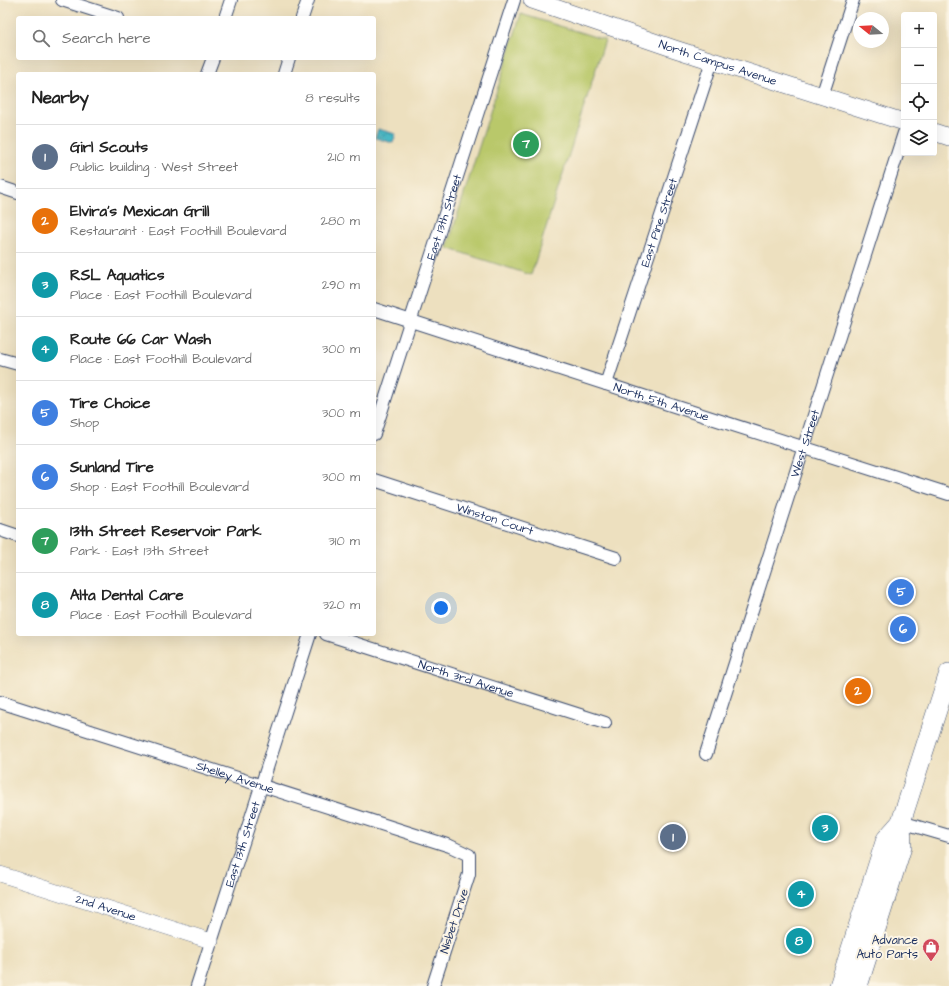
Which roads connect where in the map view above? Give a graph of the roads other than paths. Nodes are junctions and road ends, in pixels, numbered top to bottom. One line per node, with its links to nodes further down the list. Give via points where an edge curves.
1 (62, 0): 7 (street)
2 (231, 0): 8 (street)
3 (308, 0): 9 (street)
4 (514, 0): 23 (street, East 13th Street)
5 (532, 0): 12 (main road, North Campus Avenue)
6 (853, 0): 15 (street)
7 (112, 16)
8 (226, 16)
9 (303, 16)
10 (212, 60): 13 (street)
11 (288, 60): 14 (street)
12 (712, 61): 15 (main road, North Campus Avenue); 26 (street, East Pine Street)
13 (208, 72)
14 (285, 72)
15 (822, 96): 16 (main road, North Campus Avenue)
16 (901, 121)
17 (937, 133): 18 (main road)
18 (949, 136)
19 (901, 143): 28 (street, West Street)
20 (0, 188): 21 (street)
21 (16, 192)
22 (376, 309): 23 (street, North 5th Avenue)
23 (411, 321): 26 (street, North 5th Avenue); 27 (street, East 13th Street)
24 (0, 359): 25 (street)
25 (16, 363)
26 (606, 384): 28 (street, North 5th Avenue)
27 (376, 428)
28 (803, 447): 30 (street, North 5th Avenue); 39 (street, West Street)
29 (376, 481): 33 (street, Winston Court)
30 (949, 494)
31 (0, 530): 32 (street)
32 (16, 535)
33 (616, 558)
34 (309, 636): 40 (street, East 13th Street)
35 (332, 636): 38 (street, North 3rd Avenue)
36 (949, 673): 41 (main road)
37 (0, 702): 40 (street, Shelley Avenue)
38 (606, 723)
39 (706, 754)
40 (261, 786): 43 (street, Shelley Avenue, via 450,846); 45 (street, East 13th Street)
41 (900, 822): 42 (street); 48 (main road, via 886,839); 49 (main road, via 902,846)
42 (949, 836)
43 (469, 855): 47 (street, Nisbet Drive, via 469,874)
44 (0, 874): 45 (street, 2nd Avenue)
45 (211, 941): 46 (street, East 13th Street)
46 (197, 986)
47 (433, 986)
48 (839, 986)
49 (858, 986)

